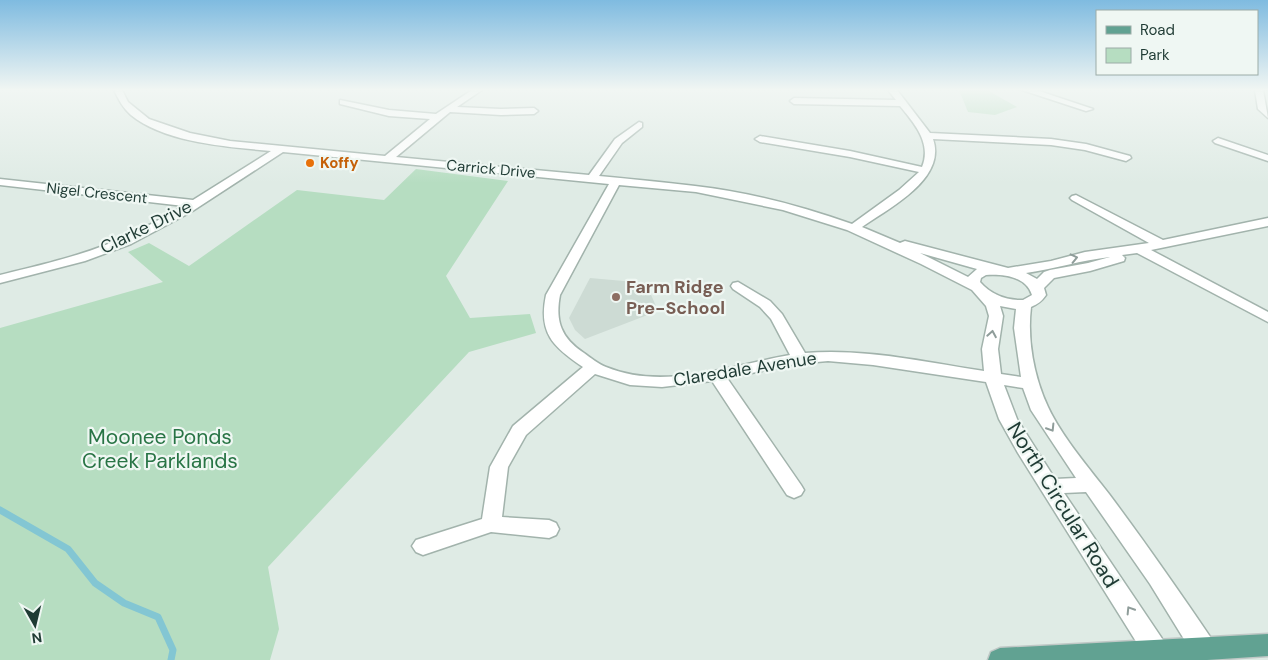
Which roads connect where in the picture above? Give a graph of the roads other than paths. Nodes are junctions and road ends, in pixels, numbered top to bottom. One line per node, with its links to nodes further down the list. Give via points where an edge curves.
1 (150, 121): 8 (street, Carrick Drive, via 174,132 230,144)
2 (433, 121): 11 (street)
3 (915, 121): 5 (street)
4 (640, 125): 13 (street, via 618,141)
5 (927, 136): 9 (street, via 1051,142); 12 (street, via 931,153)
6 (760, 139): 12 (street)
7 (1218, 141): 10 (street)
8 (281, 150): 11 (street, Carrick Drive); 17 (street, Clarke Drive)
9 (1126, 158)
10 (1268, 158)
11 (388, 159): 13 (street, Carrick Drive)
12 (926, 171): 19 (street)
13 (593, 178): 14 (street, Carrick Drive)
14 (616, 181): 19 (street, Carrick Drive, via 696,189 760,200); 33 (street, Claredale Avenue, via 553,295 550,308 556,338)
15 (0, 182): 17 (street, Nigel Crescent)
16 (1076, 198): 21 (street)
17 (195, 204): 26 (street, Clarke Drive, via 126,242 76,260)
18 (1268, 222): 21 (street)
19 (853, 228): 20 (street, Carrick Drive)
20 (875, 237): 23 (street, Carrick Drive); 24 (street, Carrick Drive)
21 (1160, 244): 22 (street)
22 (1138, 250): 25 (street, one-way to 22, via 1085,256); 28 (street, via 1090,267 1049,275); 31 (street)
23 (955, 258): 24 (street); 25 (street, Carrick Drive)
24 (940, 270): 29 (street, Carrick Drive)
25 (1002, 272): 28 (street, Carrick Drive, via 1026,278); 29 (street, via 978,273 973,282)
26 (0, 278)
27 (738, 286): 32 (street, via 765,304 777,317)
28 (1037, 287): 30 (street, via 1037,299)
29 (980, 291): 30 (street, Carrick Drive, via 1003,302); 35 (street, North Circular Road, one-way to 29, via 990,349 996,316 993,305)
30 (1024, 304): 36 (street, North Circular Road, via 1021,328)
31 (1268, 318)
32 (799, 357): 34 (street, Claredale Avenue); 35 (street, Claredale Avenue, via 884,361)
33 (592, 368): 34 (street, Claredale Avenue, via 654,383 686,382); 40 (street, via 518,431 499,467)
34 (717, 376): 39 (street)
35 (993, 378): 36 (street, Claredale Avenue); 38 (street, North Circular Road, via 1008,419)
36 (1030, 384): 37 (street, North Circular Road, one-way to 37, via 1040,410)
37 (1090, 484): 38 (street); 44 (street, North Circular Road, via 1158,577)
38 (1050, 487): 45 (street, North Circular Road, one-way to 38)
39 (794, 490)
40 (491, 524): 41 (street); 42 (street)
41 (549, 529)
42 (423, 546)
43 (1268, 645): 44 (main road)
44 (1204, 649): 45 (main road)
45 (1156, 651): 46 (main road)
46 (1000, 660)

